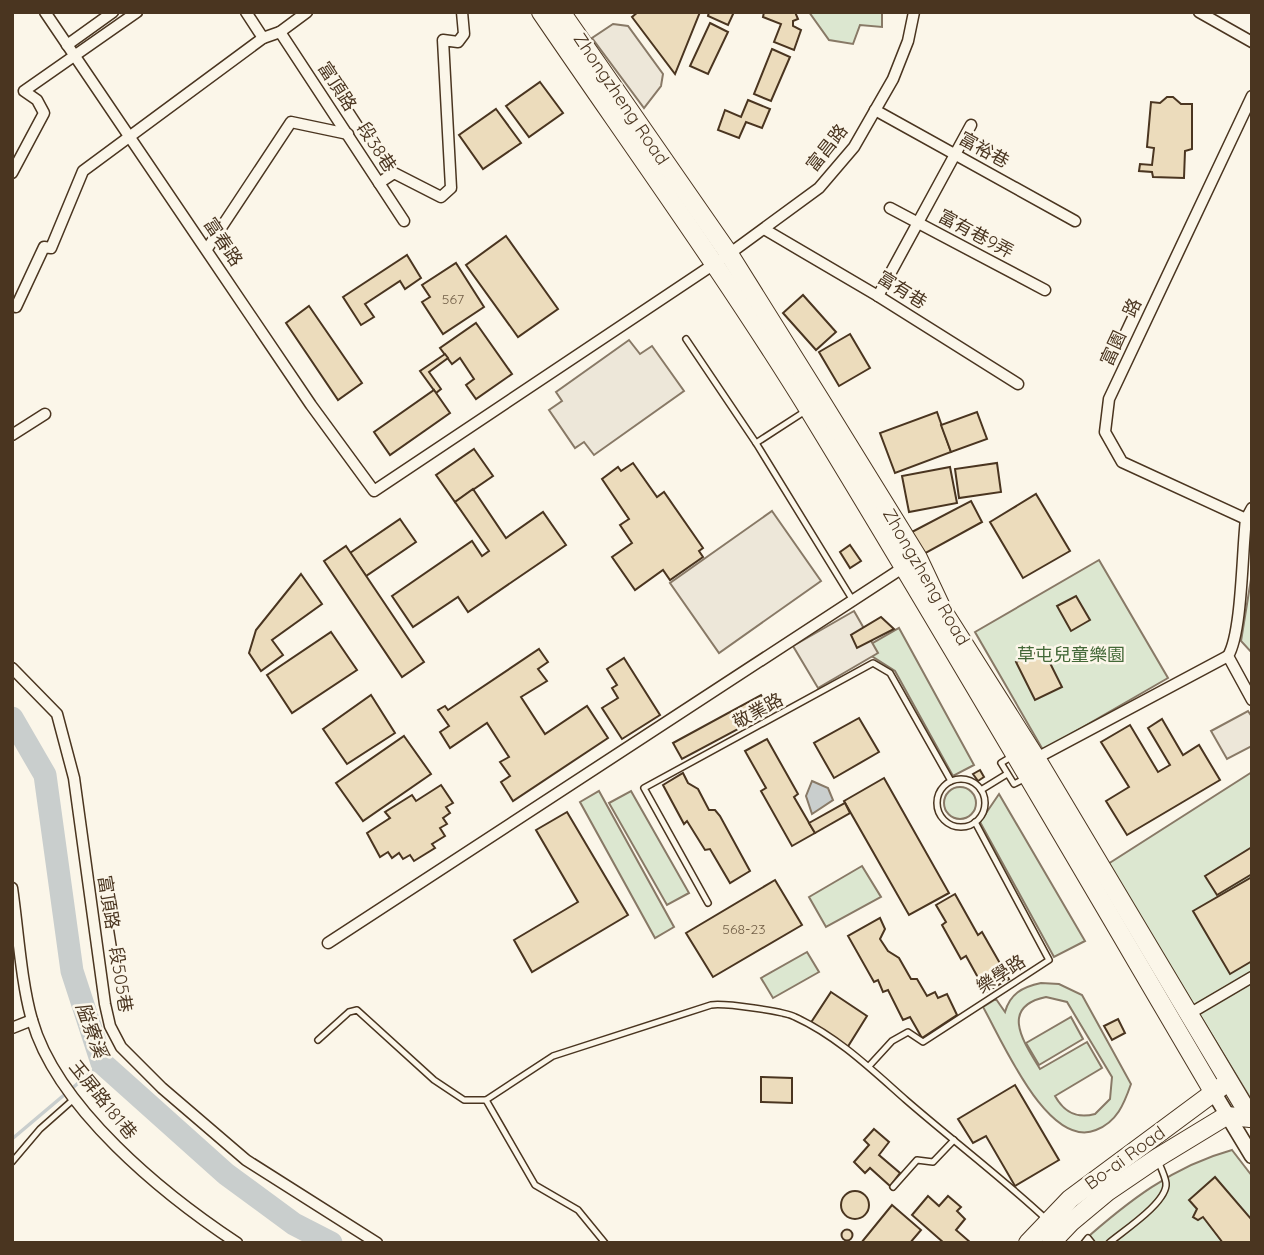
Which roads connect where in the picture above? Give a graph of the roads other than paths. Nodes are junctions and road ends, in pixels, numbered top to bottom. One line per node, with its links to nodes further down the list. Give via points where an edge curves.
1 (45, 12): 14 (street, 富春路)
2 (113, 12): 14 (street)
3 (137, 12): 15 (street)
4 (246, 12): 12 (street)
5 (307, 12): 11 (street)
6 (462, 12): 23 (street, via 464,34 458,42 443,40 452,188 441,197 394,173)
7 (541, 12): 30 (main road, Zhongzheng Road)
8 (561, 12): 30 (main road, Zhongzheng Road)
9 (914, 12): 17 (street, 富昌路, via 893,79)
10 (1199, 12): 13 (street)
11 (280, 32): 12 (street); 19 (street, 富頂路一段38巷)
12 (263, 37): 20 (street)
13 (1252, 42)
14 (67, 45): 15 (street, 富春路)
15 (74, 56): 20 (street, 富春路); 22 (street, via 23,92 37,100 44,113)
16 (1252, 96): 42 (street, 富園一路, via 1109,398 1105,432 1122,462)
17 (875, 110): 21 (street, 富裕巷); 28 (street, 富昌路, via 854,147 819,188)
18 (971, 125): 21 (street)
19 (348, 134): 23 (street, 富頂路一段38巷); 29 (street, via 291,121)
20 (129, 135): 29 (street, 富春路); 33 (street, via 83,171 51,248 44,247)
21 (954, 154): 25 (street, 富裕巷); 27 (street)
22 (12, 173)
23 (379, 183): 26 (street, 富頂路一段38巷)
24 (890, 208): 27 (street, 富有巷9弄)
25 (1076, 221)
26 (404, 222)
27 (916, 222): 31 (street, 富有巷9弄); 32 (street)
28 (764, 229): 30 (street, 富昌路); 32 (street, 富有巷)
29 (207, 249): 40 (street, 富春路)
30 (722, 259): 36 (main road, Zhongzheng Road); 40 (street, 富昌路)
31 (1045, 290)
32 (878, 296): 35 (street, 富有巷)
33 (16, 307)
34 (686, 339): 39 (lane)
35 (1018, 384)
36 (815, 405): 39 (lane); 43 (main road, Zhongzheng Road)
37 (45, 414): 38 (street)
38 (13, 431)
39 (756, 443): 44 (lane)
40 (374, 491)
41 (1252, 508): 42 (street)
42 (1246, 519): 45 (street, via 1238,626)
43 (912, 562): 44 (street); 48 (main road, Zhongzheng Road)
44 (852, 599): 54 (street)
45 (1228, 656): 47 (street); 48 (street)
46 (12, 668): 73 (street, 富頂路一段505巷, via 57,714 74,778 105,1004 121,1047 246,1160)
47 (1252, 700)
48 (1021, 766): 50 (lane); 56 (main road, Zhongzheng Road); 61 (main road, Zhongzheng Road)
49 (951, 781): 50 (lane, via 967,780); 51 (lane, via 940,792 941,816 954,825); 53 (lane, 敬業路, via 890,673 873,663 644,788)
50 (981, 790): 51 (lane, via 984,810)
51 (975, 822): 60 (lane, 樂學路, via 1049,960 923,1042 908,1032 892,1041)
52 (12, 888): 57 (street, 玉屏路181巷)
53 (708, 903)
54 (328, 943)
55 (1252, 977): 56 (street)
56 (1189, 1014): 61 (main road, Zhongzheng Road)
57 (32, 1020): 58 (street); 62 (street, 玉屏路181巷, via 60,1080)
58 (12, 1028)
59 (318, 1040): 63 (lane, via 357,1010 434,1080 464,1100)
60 (870, 1065): 63 (lane, via 793,1015 726,1003 552,1056); 66 (lane)
61 (1221, 1087): 64 (street); 65 (main road, Zhongzheng Road); 71 (main road, Bo-ai Road, via 1070,1199)
62 (75, 1098): 69 (lane, via 40,1129); 72 (street, 玉屏路181巷, via 136,1165 195,1215)
63 (486, 1100): 74 (lane, via 535,1185 578,1210)
64 (1226, 1116): 65 (main road); 67 (street); 68 (main road, Bo-ai Road)
65 (1251, 1118)
66 (954, 1140): 70 (lane, via 933,1162 917,1160); 71 (lane)
67 (1252, 1156)
68 (1157, 1158): 71 (main road, Bo-ai Road); 78 (lane, via 1166,1185 1164,1194)
69 (12, 1163)
70 (893, 1187)
71 (1053, 1232): 75 (main road, Bo-ai Road)
72 (237, 1243)
73 (377, 1243)
74 (606, 1243)
75 (1028, 1243)
76 (1084, 1243): 77 (lane, via 1088,1238)
77 (1092, 1243)
78 (1109, 1243)

